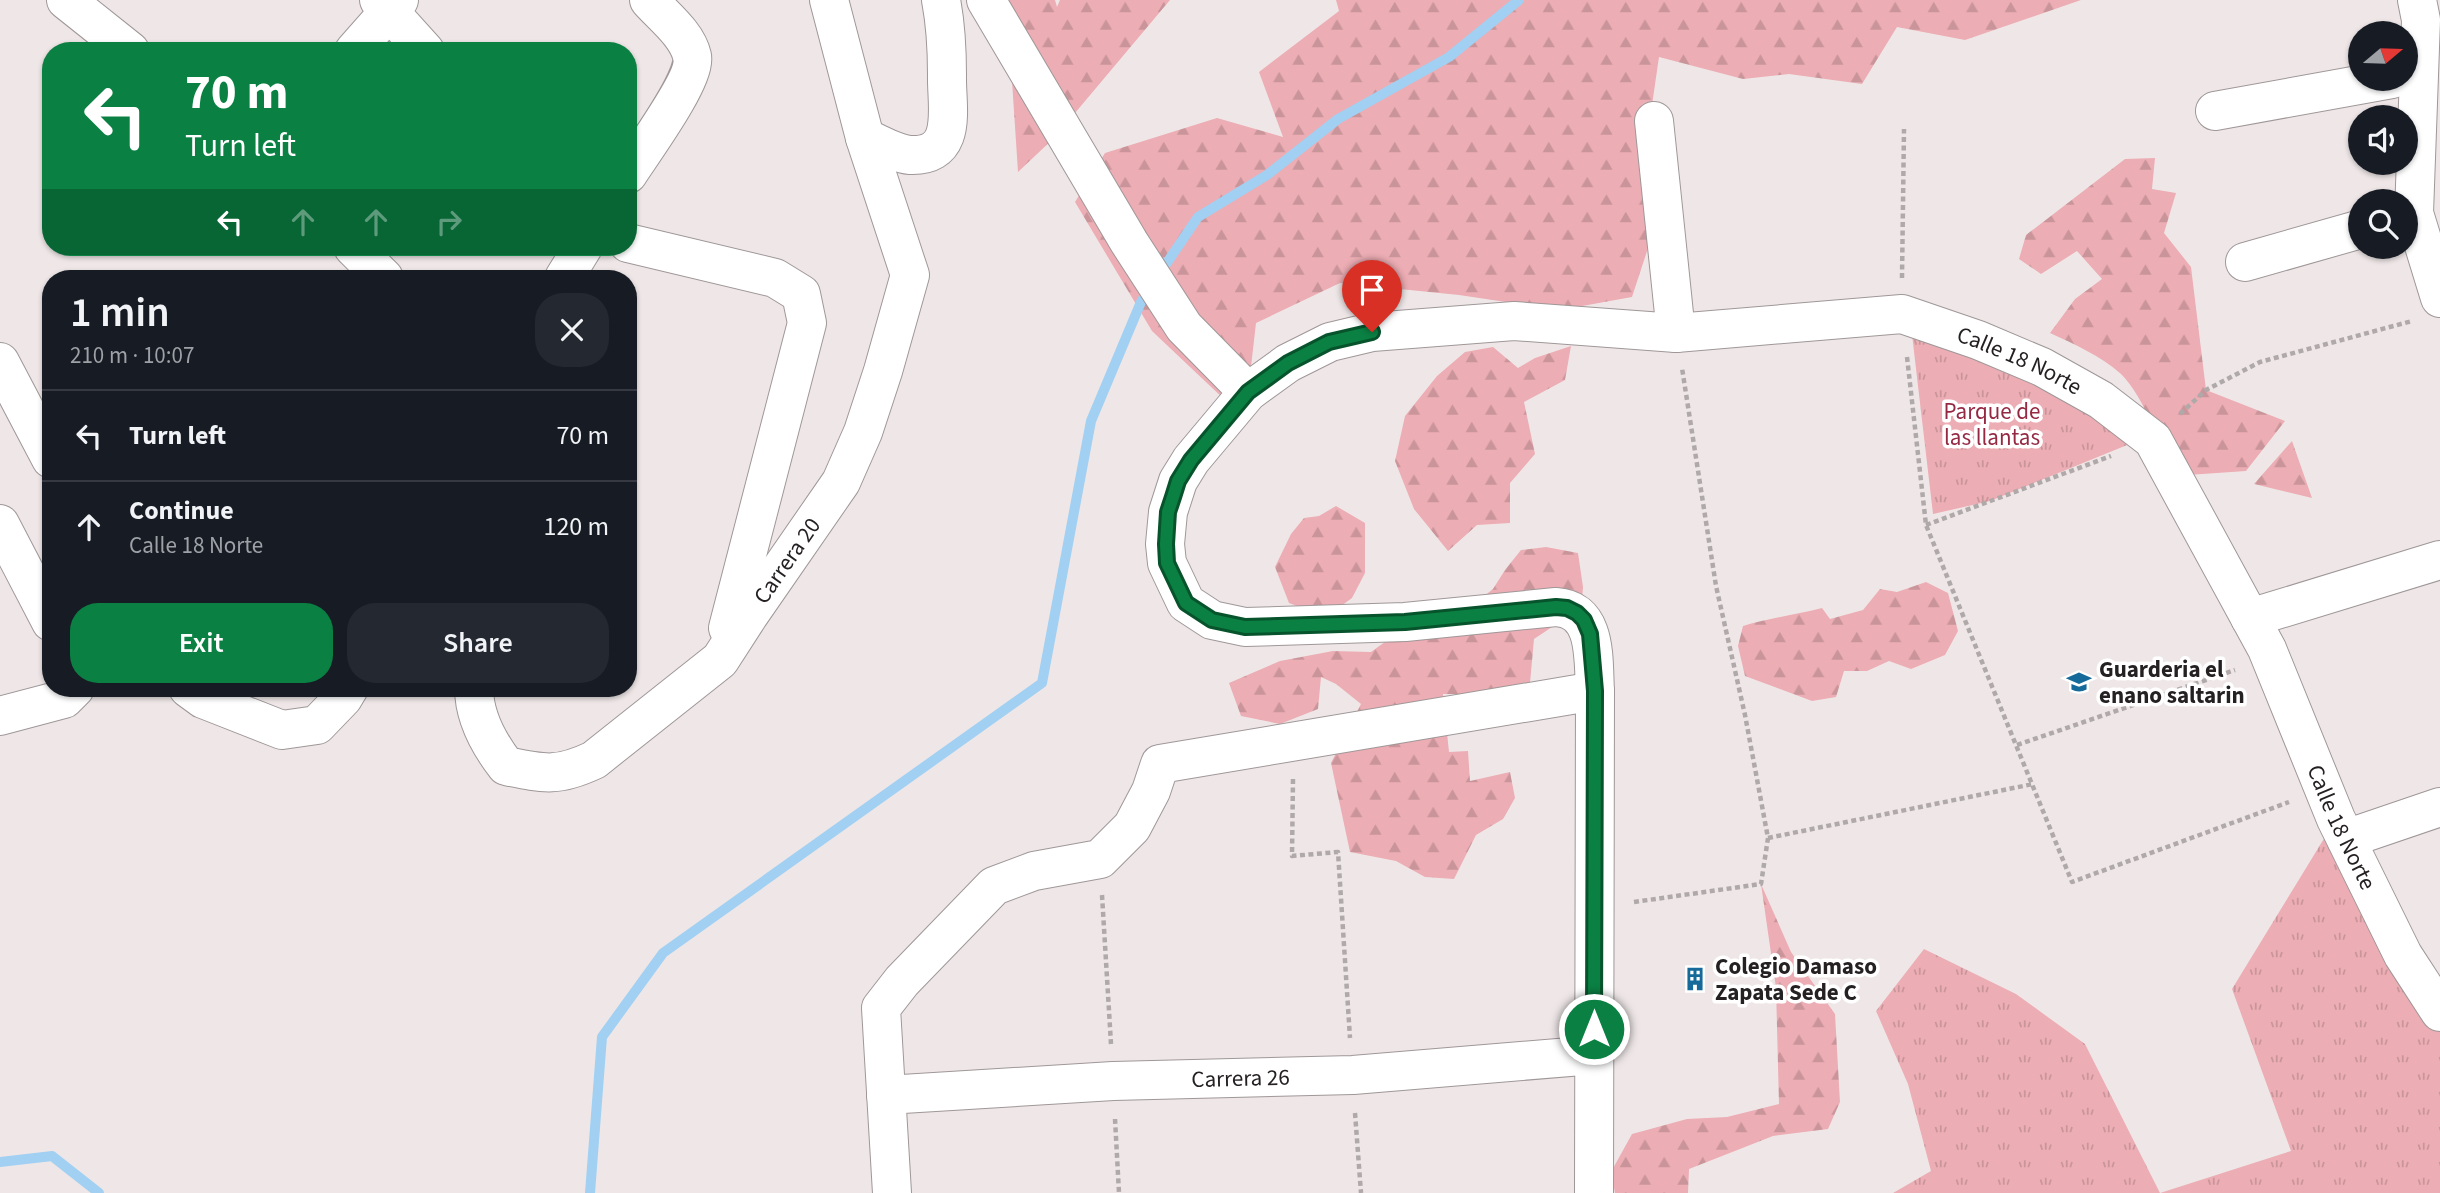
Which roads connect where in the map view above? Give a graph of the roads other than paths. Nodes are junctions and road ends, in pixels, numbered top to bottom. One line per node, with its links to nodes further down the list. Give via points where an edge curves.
1 (66, 0): 9 (street)
2 (649, 0): 17 (street, via 681,34 692,57 687,82)
3 (829, 0): 16 (street, Carrera 20)
4 (942, 0): 16 (street, via 950,118 945,137 925,153 909,155)
5 (986, 0): 28 (street, via 1184,327)
6 (2417, 0): 8 (street)
7 (389, 3): 10 (street); 11 (street)
8 (2418, 31)
9 (119, 42)
10 (361, 42)
11 (418, 42)
12 (2348, 87): 14 (street)
13 (2406, 91): 18 (street)
14 (2215, 111)
15 (1654, 121): 26 (street)
16 (865, 138): 34 (street, Carrera 20, via 910,275 863,432 841,482)
17 (637, 160)
18 (2409, 189)
19 (2348, 233): 23 (street)
20 (2418, 236): 25 (street)
21 (637, 245): 34 (street, via 775,278 801,294 807,323)
22 (362, 256): 24 (street)
23 (2245, 262)
24 (376, 270)
25 (2440, 298)
26 (1676, 333): 28 (street, Calle 18 Norte, via 1514,321 1372,332 1329,342 1288,363); 33 (street, Calle 18 Norte, via 1902,314 2042,367 2101,400 2154,440)
27 (0, 363): 29 (street)
28 (1248, 392): 35 (street, Calle 18 Norte, via 1191,460 1168,512 1167,563 1186,603 1212,620 1245,627 1405,622 1567,608 1584,620 1590,634)
29 (42, 442)
30 (0, 524): 32 (street)
31 (2440, 560): 33 (street)
32 (42, 605)
33 (2250, 618): 42 (street, Calle 18 Norte)
34 (720, 660): 39 (street, Carrera 20, via 594,760 553,774 506,766 491,746)
35 (1595, 691): 44 (street); 45 (street, via 1160,764 1132,827 1100,859 1034,871 994,886 902,981 881,1008)
36 (66, 697): 40 (street)
37 (200, 697): 38 (street, via 282,730 317,725)
38 (344, 697)
39 (474, 697)
40 (0, 716)
41 (2440, 807): 42 (street)
42 (2346, 839): 43 (street, Calle 18 Norte, via 2403,955)
43 (2440, 1012)
44 (1594, 1055): 45 (street, Carrera 26, via 1353,1075 1113,1081); 47 (street)
45 (886, 1095): 46 (street)
46 (892, 1193)
47 (1594, 1193)

